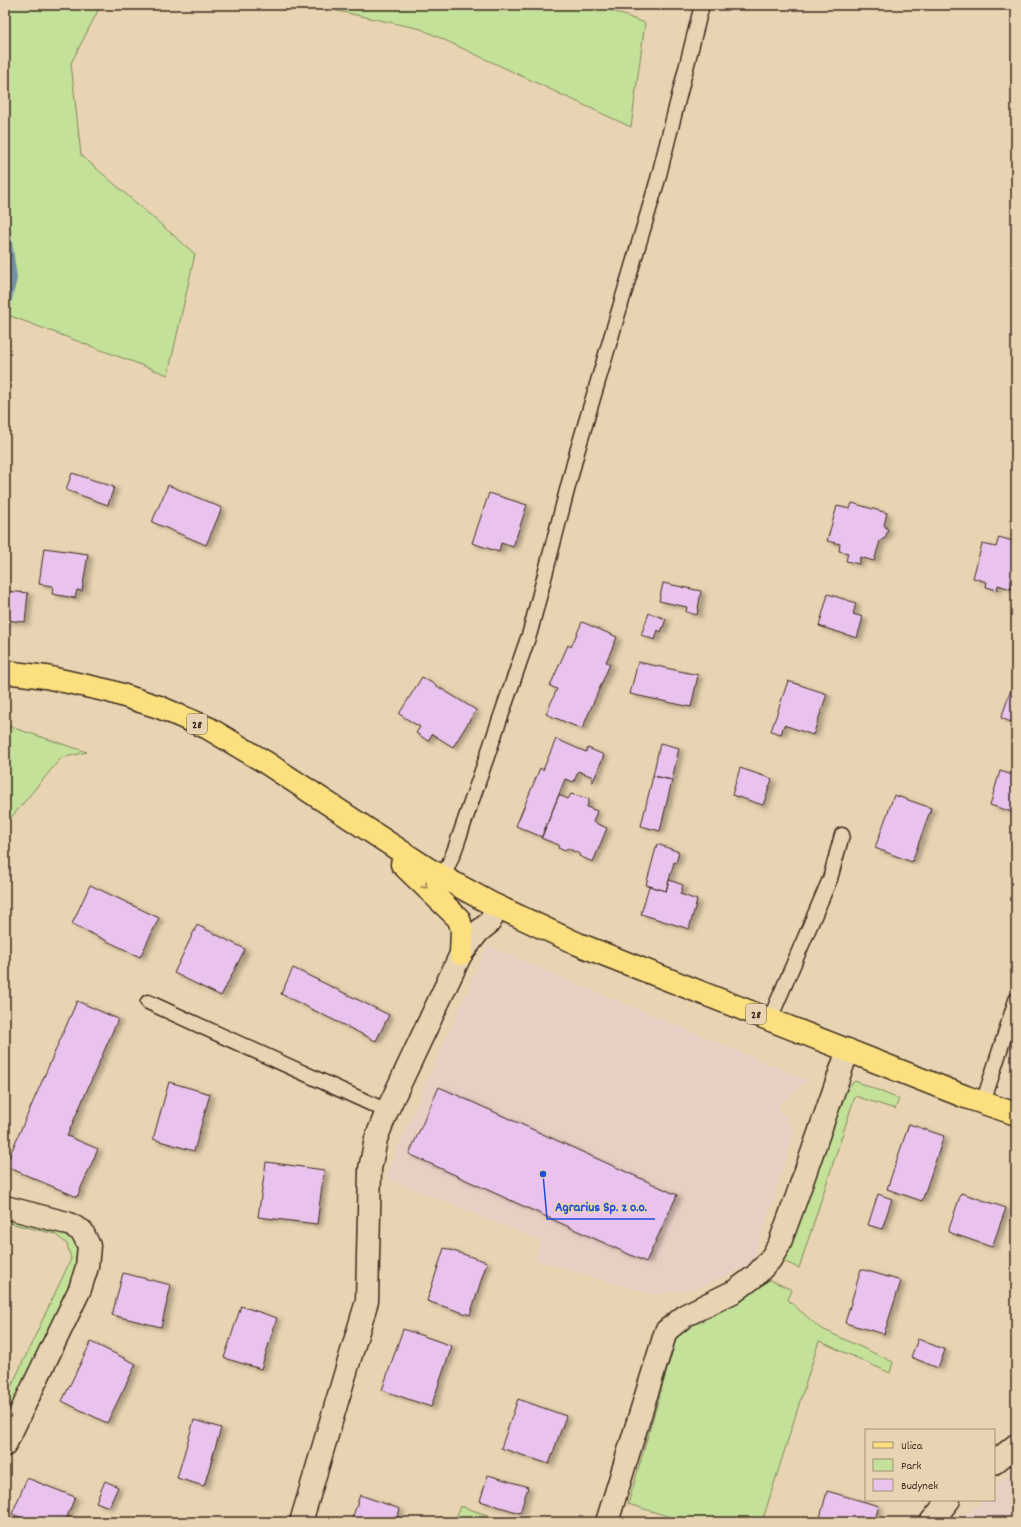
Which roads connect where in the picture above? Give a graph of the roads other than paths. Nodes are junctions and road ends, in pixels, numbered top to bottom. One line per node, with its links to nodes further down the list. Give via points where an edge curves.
1 (702, 5): 5 (lane, via 658,179 577,452 530,632)
2 (5, 672): 3 (main road, 28, via 46,677 109,691 208,728 265,762)
3 (366, 831): 5 (main road, 28); 7 (main road, one-way to 7, via 459,919 462,930)
4 (842, 835): 10 (lane, via 830,879)
5 (443, 878): 6 (main road, 28)
6 (498, 907): 7 (street, via 489,923 478,932); 10 (main road, 28, via 578,944)
7 (461, 954): 13 (street)
8 (1016, 1000): 12 (lane)
9 (148, 1002): 13 (lane)
10 (770, 1019): 11 (main road, 28)
11 (848, 1050): 12 (main road, 28); 21 (street, via 779,1245 770,1260 755,1276 735,1291 686,1315 666,1331)
12 (984, 1103): 14 (main road, 28)
13 (387, 1110): 20 (street, via 376,1139 370,1169 367,1301)
14 (1016, 1114)
15 (5, 1207): 16 (street, via 67,1223 82,1231 89,1246 87,1267 80,1289)
16 (5, 1445)
17 (1016, 1445): 18 (street)
18 (995, 1462)
19 (948, 1501): 22 (street)
20 (301, 1522)
21 (607, 1522)
22 (931, 1522)

